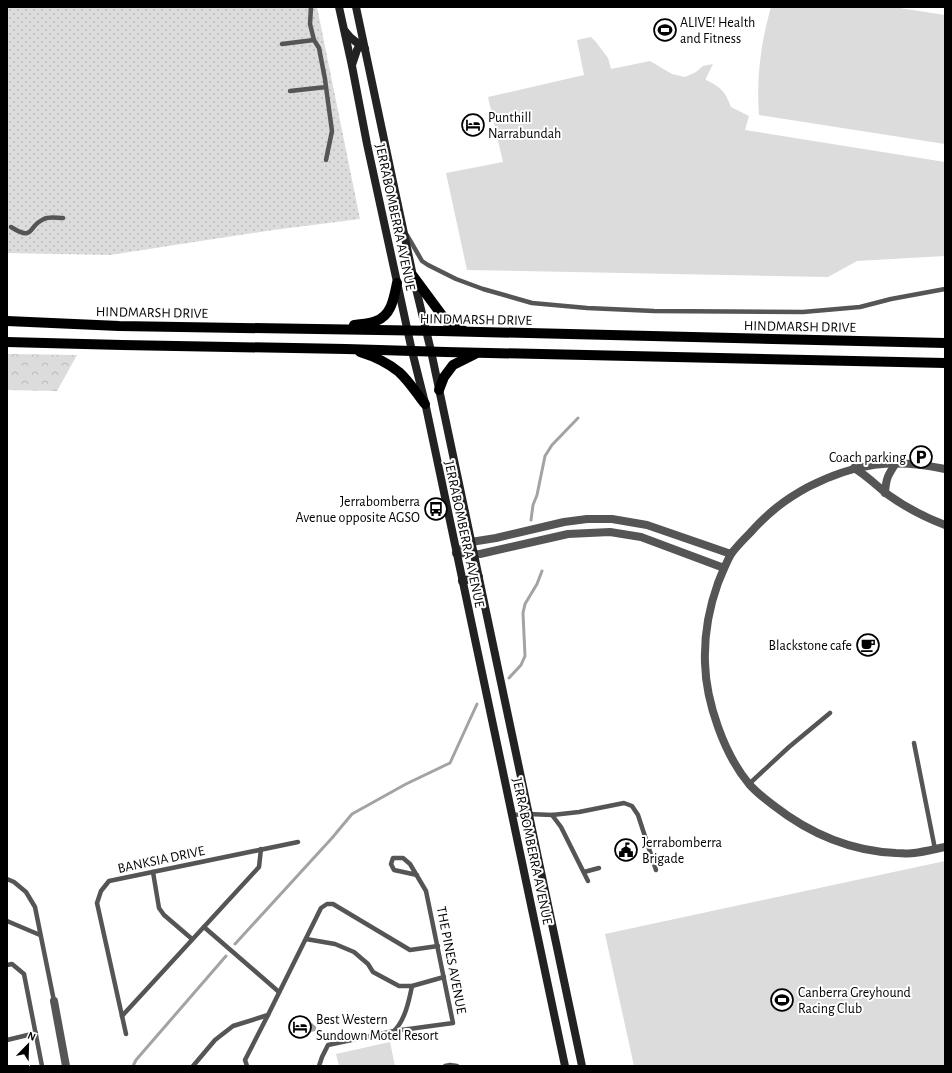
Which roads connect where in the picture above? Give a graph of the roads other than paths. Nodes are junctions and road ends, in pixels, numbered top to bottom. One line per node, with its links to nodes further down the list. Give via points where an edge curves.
1 (311, 7): 5 (lane, via 310,24)
2 (339, 7): 4 (street, JERRABOMBERRA AVENUE)
3 (356, 7): 7 (street, JERRABOMBERRA AVENUE)
4 (344, 30): 7 (street); 8 (street, JERRABOMBERRA AVENUE)
5 (314, 40): 6 (lane); 9 (lane, via 319,48)
6 (282, 44)
7 (362, 45): 8 (street); 14 (street, JERRABOMBERRA AVENUE)
8 (352, 66): 16 (street, JERRABOMBERRA AVENUE)
9 (326, 87): 10 (lane); 11 (lane, via 332,131)
10 (290, 91)
11 (326, 160)
12 (64, 218): 13 (lane, via 45,218 26,234)
13 (11, 227)
14 (403, 228): 15 (street, JERRABOMBERRA AVENUE); 17 (lane, via 422,261 428,265 483,289 532,303 639,310 803,312 860,307)
15 (413, 276): 21 (street, JERRABOMBERRA AVENUE); 22 (main road, via 447,322)
16 (397, 283): 19 (main road, via 391,307 385,316 377,321); 20 (street, JERRABOMBERRA AVENUE)
17 (945, 288)
18 (7, 322): 19 (main road, HINDMARSH DRIVE)
19 (300, 329): 20 (main road, HINDMARSH DRIVE)
20 (408, 331): 21 (main road, HINDMARSH DRIVE); 26 (street, JERRABOMBERRA AVENUE)
21 (426, 331): 22 (main road, HINDMARSH DRIVE); 27 (street, JERRABOMBERRA AVENUE)
22 (466, 332): 24 (main road, HINDMARSH DRIVE)
23 (7, 342): 25 (main road)
24 (945, 343)
25 (346, 349): 26 (main road); 31 (main road, via 378,358 399,372)
26 (412, 351): 27 (main road); 31 (street, JERRABOMBERRA AVENUE)
27 (431, 351): 28 (main road); 30 (street, JERRABOMBERRA AVENUE)
28 (479, 352): 29 (main road); 30 (main road, via 453,365)
29 (945, 363)
30 (439, 390): 37 (street, JERRABOMBERRA AVENUE)
31 (425, 404): 38 (street, JERRABOMBERRA AVENUE)
32 (896, 463): 33 (street); 34 (street); 35 (street, via 888,474)
33 (854, 468): 35 (street); 40 (street, via 816,483 782,502)
34 (945, 469)
35 (885, 493): 36 (street, via 918,514)
36 (945, 525)
37 (471, 542): 38 (street); 39 (street, JERRABOMBERRA AVENUE); 40 (street, via 564,522 612,519 647,525)
38 (456, 553): 39 (street); 43 (street, JERRABOMBERRA AVENUE)
39 (474, 554): 41 (street, via 568,534 610,532 641,537); 42 (street, JERRABOMBERRA AVENUE)
40 (731, 554): 41 (street)
41 (724, 568): 46 (street, via 708,622 705,663 713,712 722,737)
42 (479, 577): 43 (street); 47 (street, JERRABOMBERRA AVENUE)
43 (462, 581): 48 (street, JERRABOMBERRA AVENUE)
44 (830, 713): 46 (lane)
45 (914, 743): 53 (lane)
46 (749, 784): 53 (street, via 784,814 833,841 885,852 914,853)
47 (529, 814): 48 (lane); 49 (lane); 86 (street, JERRABOMBERRA AVENUE)
48 (512, 815): 85 (street, JERRABOMBERRA AVENUE)
49 (552, 815): 55 (lane, via 624,803 632,806 638,815); 57 (lane)
50 (298, 842): 52 (lane, BANKSIA DRIVE)
51 (945, 847): 53 (street)
52 (261, 849): 56 (lane, BANKSIA DRIVE); 62 (lane, via 259,867)
53 (935, 849)
54 (599, 868): 57 (lane)
55 (656, 870)
56 (153, 872): 64 (lane, via 159,908); 73 (lane, BANKSIA DRIVE, via 109,881 101,891 98,903)
57 (584, 872): 60 (lane)
58 (417, 875): 58 (lane, THE PINES AVENUE, via 394,870 391,864 393,858 403,858); 66 (lane, THE PINES AVENUE, via 426,891)
59 (7, 879): 63 (lane, via 26,892 35,907)
60 (588, 881)
61 (7, 921): 63 (lane)
62 (204, 927): 64 (lane); 70 (lane)
63 (40, 935): 71 (lane)
64 (192, 939): 73 (lane)
65 (306, 939): 66 (lane, via 321,908 333,904 410,950); 69 (lane, via 335,944 354,952 373,972 399,986); 70 (lane)
66 (438, 946): 68 (lane, THE PINES AVENUE)
67 (7, 964): 75 (lane, via 12,964 24,974)
68 (444, 977): 69 (lane); 74 (lane, THE PINES AVENUE, via 453,1023)
69 (412, 986): 74 (lane, via 400,1026)
70 (279, 992): 72 (lane)
71 (54, 1001): 79 (street)
72 (268, 1015): 80 (lane, via 233,1026 215,1040); 81 (lane, via 246,1060)
73 (122, 1016): 76 (lane, BANKSIA DRIVE)
74 (394, 1031): 82 (lane, THE PINES AVENUE, via 328,1045)
75 (36, 1034): 77 (lane); 78 (lane)
76 (126, 1034)
77 (7, 1040)
78 (42, 1066)
79 (66, 1066)
80 (193, 1066)
81 (247, 1066)
82 (319, 1066)
83 (447, 1066): 84 (lane)
84 (457, 1066)
85 (565, 1066)
86 (582, 1066)

